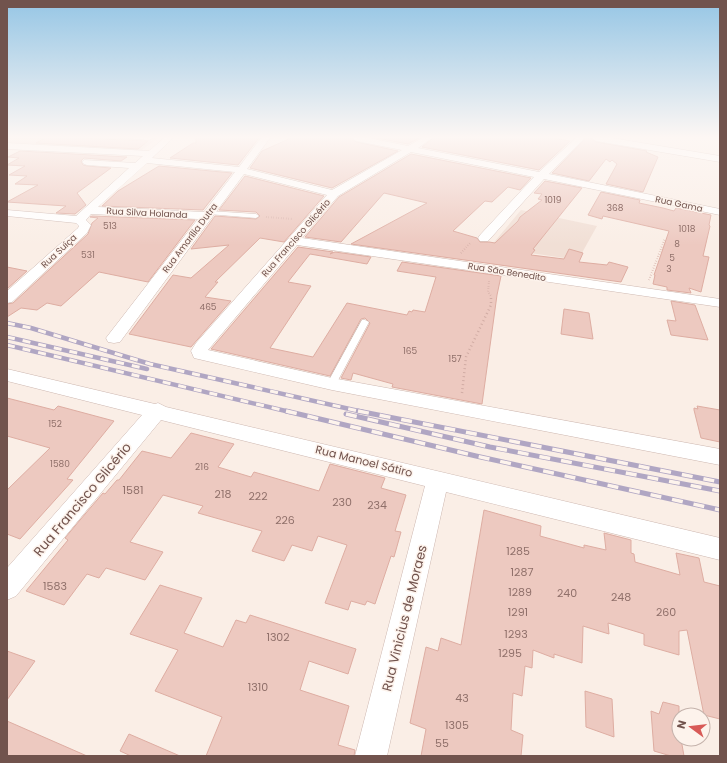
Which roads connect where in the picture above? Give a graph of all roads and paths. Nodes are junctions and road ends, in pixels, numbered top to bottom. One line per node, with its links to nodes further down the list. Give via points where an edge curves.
1 (129, 174): 10 (street, Rua Suíça)
2 (237, 174): 12 (street, Rua Amarília Dutra)
3 (254, 174): 8 (street)
4 (368, 174): 8 (street, Rua Francisco Glicério)
5 (529, 174): 7 (street, Rua Gama)
6 (544, 174): 7 (street)
7 (541, 176): 11 (street, Rua Gama); 16 (street, via 516,209)
8 (334, 194): 15 (street, Rua Francisco Glicério)
9 (9, 209): 14 (street)
10 (88, 210): 12 (street, Rua Silva Holanda); 14 (street, Rua Suíça)
11 (720, 212)
12 (208, 215): 13 (lane); 25 (street, Rua Amarília Dutra)
13 (256, 216): 15 (path)
14 (79, 220): 22 (street, Rua Suíça, via 85,225 83,230)
15 (312, 220): 18 (street, Rua Francisco Glicério)
16 (484, 238): 19 (path, via 477,236)
17 (665, 238): 21 (path)
18 (294, 241): 19 (street, Rua São Benedito); 27 (street, Rua Francisco Glicério, via 199,351 204,355)
19 (451, 263): 20 (street, Rua São Benedito)
20 (490, 270): 21 (street, Rua São Benedito); 28 (path, via 488,292 493,300 492,306 465,362)
21 (644, 292): 23 (street, Rua São Benedito)
22 (7, 299)
23 (720, 303)
24 (366, 322): 27 (lane)
25 (114, 338)
26 (7, 375): 29 (street, Rua Manoel Sátiro)
27 (332, 384): 28 (street)
28 (459, 407): 30 (street)
29 (158, 410): 31 (street, Rua Manoel Sátiro); 33 (street, Rua Francisco Glicério)
30 (720, 457)
31 (438, 480): 32 (street, Rua Manoel Sátiro); 34 (street, Rua Vinicius de Moraes)
32 (720, 549)
33 (7, 587)
34 (371, 756)

